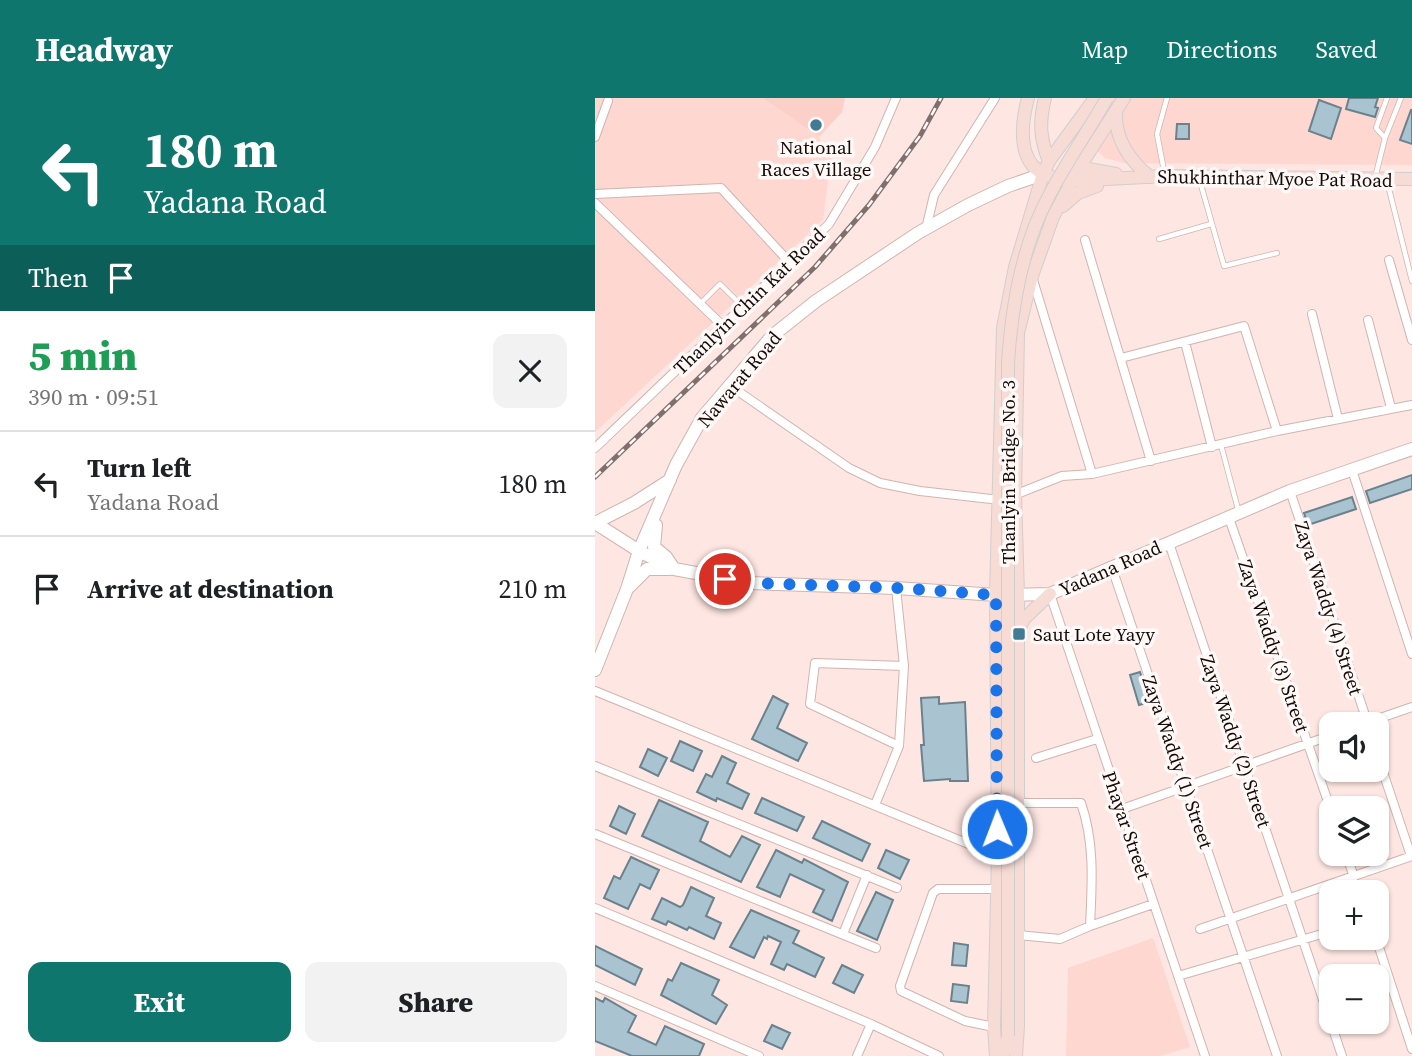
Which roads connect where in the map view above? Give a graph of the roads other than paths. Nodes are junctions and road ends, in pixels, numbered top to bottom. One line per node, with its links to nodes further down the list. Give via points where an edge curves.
1 (896, 98): 33 (street, Thanlyin Chin Kat Road, via 875,147 829,224)
2 (995, 98): 28 (street, via 934,195)
3 (1028, 98): 17 (main road, via 1023,143 1029,160)
4 (1045, 98): 15 (main road, via 1041,142)
5 (1095, 98): 15 (main road)
6 (1107, 98): 121 (main road, Thanlyin Bridge No. 3, bridge, via 1035,225 1016,290 1010,335)
7 (1123, 98): 12 (main road)
8 (1167, 98): 19 (lane, via 1157,134)
9 (1387, 98): 14 (lane, via 1376,128)
10 (1401, 98): 14 (lane)
11 (608, 101): 13 (street)
12 (1117, 111): 16 (main road); 18 (main road, via 1115,128 1123,149)
13 (595, 137)
14 (1385, 138): 21 (lane)
15 (1049, 161): 16 (main road); 17 (main road)
16 (1079, 168): 18 (main road); 23 (main road)
17 (1043, 174): 23 (main road); 28 (main road, Nawarat Road, via 1008,186); 58 (main road, via 1015,267 1003,328)
18 (1144, 177): 19 (main road, Shukhinthar Myoe Pat Road); 23 (main road); 26 (main road, via 1089,187)
19 (1165, 177): 20 (main road, Shukhinthar Myoe Pat Road)
20 (1198, 177): 21 (main road, Shukhinthar Myoe Pat Road); 27 (lane)
21 (1381, 179): 22 (main road, Shukhinthar Myoe Pat Road); 35 (lane)
22 (1412, 179)
23 (1071, 183): 26 (main road)
24 (595, 194): 33 (street, via 720,188)
25 (595, 203): 36 (street)
26 (1053, 217): 34 (main road)
27 (1211, 224): 29 (lane); 31 (lane, via 1224,266)
28 (926, 229): 44 (main road, Nawarat Road, via 816,301 772,336)
29 (1159, 239)
30 (1085, 240): 43 (street)
31 (1277, 253)
32 (1389, 260): 41 (street)
33 (790, 263): 37 (street, Thanlyin Chin Kat Road)
34 (1032, 276): 54 (street); 57 (main road, via 1016,353)
35 (1412, 281)
36 (700, 304): 37 (lane, via 720,284); 40 (street)
37 (744, 307): 40 (street, Thanlyin Chin Kat Road)
38 (1312, 314): 47 (street)
39 (1368, 320): 46 (street)
40 (723, 326): 50 (street, Thanlyin Chin Kat Road)
41 (1412, 340)
42 (1185, 342): 43 (street); 48 (street, via 1244,326); 49 (street)
43 (1121, 358): 52 (street)
44 (729, 385): 55 (main road, Nawarat Road, via 702,418); 58 (street, via 849,468 880,484)
45 (1412, 405): 46 (street)
46 (1391, 408): 47 (street)
47 (1338, 419): 48 (street)
48 (1277, 431): 49 (street)
49 (1216, 446): 52 (street); 60 (lane)
50 (595, 448)
51 (1412, 449): 53 (main road, Yadana Road)
52 (1151, 461): 54 (street)
53 (1352, 470): 56 (main road, Yadana Road); 72 (street)
54 (1093, 474): 57 (street, via 1062,476)
55 (670, 480): 59 (main road, Nawarat Road); 61 (main road)
56 (1290, 491): 60 (main road, Yadana Road); 77 (street, Zaya Waddy (4) Street)
57 (1015, 495): 58 (street); 70 (main road)
58 (1000, 500): 69 (main road)
59 (658, 512): 63 (main road, Nawarat Road); 65 (main road, via 654,547)
60 (1234, 516): 62 (main road, Yadana Road); 81 (street, Zaya Waddy (3) Street)
61 (595, 523): 63 (main road, Yadana Road); 67 (main road, via 624,550 629,562)
62 (1168, 543): 64 (main road, Yadana Road); 85 (street, Zaya Waddy (2) Street)
63 (639, 551): 65 (main road, Yadana Road); 67 (main road, Nawarat Road)
64 (1112, 568): 68 (main road, Yadana Road); 89 (street, Zaya Waddy (1) Street)
65 (674, 569): 66 (main road, Yadana Road, via 751,583); 67 (main road, via 647,569)
66 (896, 588): 69 (main road, Yadana Road); 73 (street)
67 (627, 589): 74 (main road, Nawarat Road)
68 (1050, 594): 70 (main road, Yadana Road); 71 (main road); 79 (street, Phayar Street)
69 (996, 595): 70 (main road, Yadana Road); 87 (main road)
70 (1018, 596): 71 (main road)
71 (1016, 635): 86 (main road)
72 (1412, 654)
73 (904, 666): 82 (street); 82 (street, via 815,663 810,704)
74 (595, 670)
75 (595, 691): 92 (street)
76 (1412, 706): 78 (street)
77 (1362, 712)
78 (1389, 715)
79 (1097, 739): 83 (street); 93 (street, Phayar Street)
80 (1319, 739): 81 (street)
81 (1308, 743): 85 (street); 90 (street, Zaya Waddy (3) Street)
82 (899, 746): 92 (street)
83 (1036, 758)
84 (595, 766): 98 (street)
85 (1245, 766): 89 (street); 102 (street, Zaya Waddy (2) Street)
86 (1017, 773): 87 (main road); 91 (main road)
87 (996, 774): 95 (main road)
88 (1386, 782): 96 (street)
89 (1186, 787): 93 (street); 105 (street, Zaya Waddy (1) Street)
90 (1326, 796)
91 (1017, 803): 106 (street, via 1081,803 1089,826); 110 (main road)
92 (875, 805): 95 (street)
93 (1122, 809): 103 (street, Phayar Street)
94 (595, 834): 108 (street)
95 (998, 856): 101 (main road)
96 (1411, 856): 99 (street)
97 (1350, 866): 99 (street)
98 (867, 876): 100 (street); 108 (street)
99 (1354, 877): 102 (street)
100 (897, 888)
101 (997, 889): 116 (main road); 120 (street, via 938,889 899,986 965,1021)
102 (1291, 899): 105 (street); 111 (street, Zaya Waddy (2) Street)
103 (1153, 904): 106 (street); 115 (street, Phayar Street)
104 (595, 908): 119 (street)
105 (1230, 919): 107 (street); 114 (street, Zaya Waddy (1) Street)
106 (1090, 926): 110 (street, via 1060,939)
107 (1200, 929)
108 (843, 934): 112 (street)
109 (1319, 934): 111 (street)
110 (1018, 935): 117 (main road)
111 (1304, 939): 114 (street); 132 (street, Zaya Waddy (2) Street)
112 (876, 948)
113 (1380, 950): 122 (street)
114 (1243, 957): 115 (street); 131 (street, Zaya Waddy (1) Street)
115 (1178, 976): 130 (street, Phayar Street)
116 (995, 981): 117 (lane); 120 (main road)
117 (1018, 981): 129 (main road)
118 (595, 986): 123 (street)
119 (871, 1024): 124 (street); 125 (street)
120 (994, 1027): 126 (main road)
121 (1008, 1036): 127 (main road); 128 (main road)
122 (1412, 1049)
123 (759, 1056)
124 (857, 1056)
125 (939, 1056)
126 (996, 1056)
127 (1003, 1056)
128 (1010, 1056)
129 (1016, 1056)
130 (1205, 1056)
131 (1277, 1056)
132 (1342, 1056)

